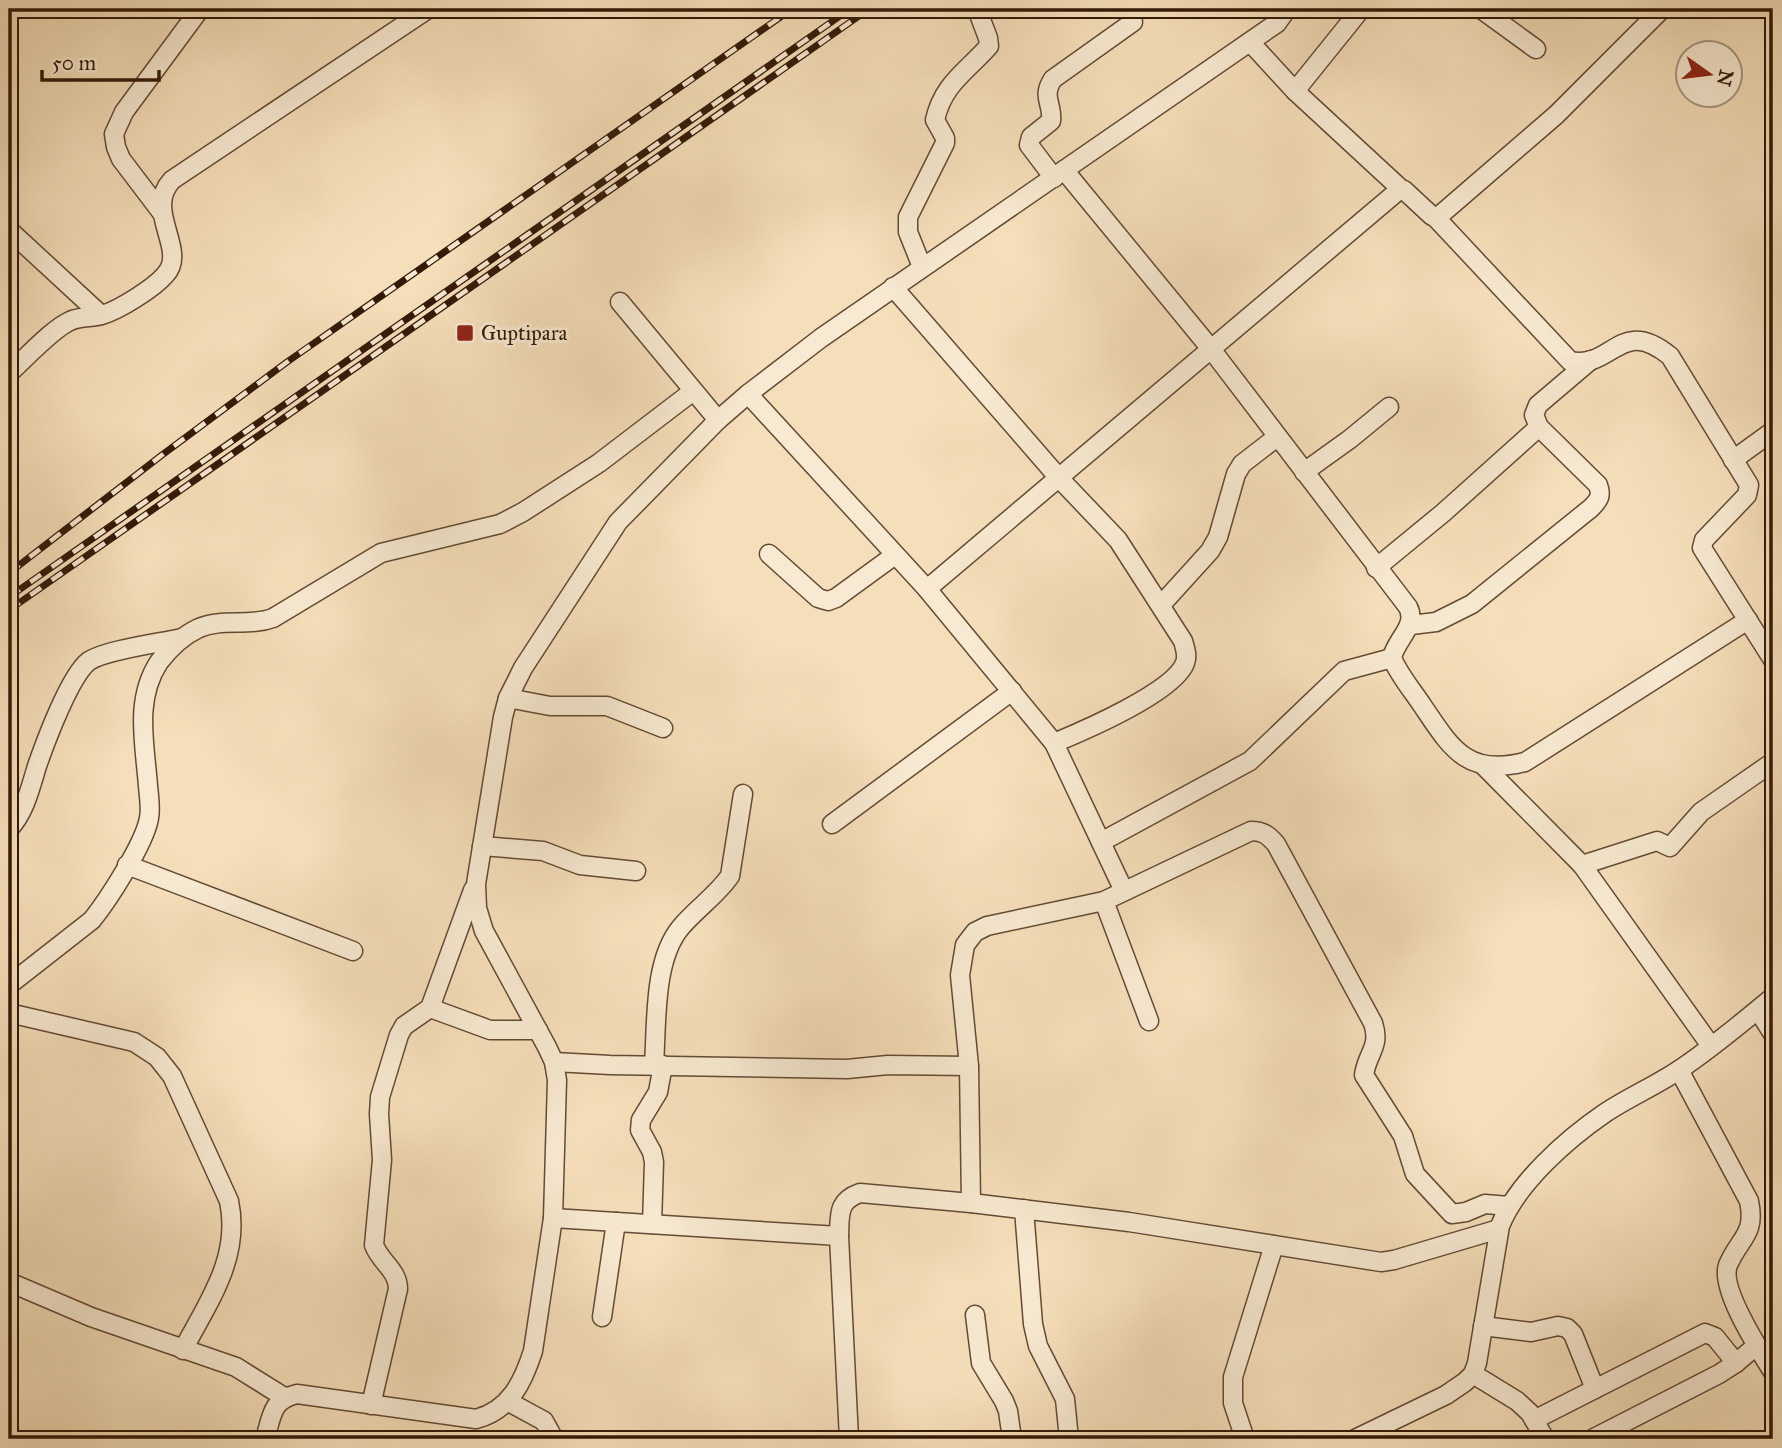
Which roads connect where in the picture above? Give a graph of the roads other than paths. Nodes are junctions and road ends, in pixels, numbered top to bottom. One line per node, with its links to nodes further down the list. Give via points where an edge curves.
1 (201, 9): 14 (street, via 124,112 114,134 121,159)
2 (428, 9): 14 (street, via 172,180 163,192)
3 (977, 9): 17 (street, via 989,46 940,99 935,120 945,143 908,217 908,232)
4 (1287, 9): 9 (street, via 1278,23)
5 (1361, 9): 11 (street)
6 (1481, 9): 10 (street)
7 (1662, 9): 15 (street, via 1556,116)
8 (1133, 22): 12 (street, via 1053,79 1048,88 1051,121 1031,137 1029,145)
9 (1250, 42): 11 (street); 12 (street)
10 (1536, 49)
11 (1295, 91): 13 (street)
12 (1059, 174): 17 (street); 21 (street)
13 (1401, 190): 15 (street); 21 (street)
14 (162, 214): 20 (street, via 173,261 166,275 128,303)
15 (1436, 218): 22 (street, via 1565,358)
16 (9, 230): 20 (street)
17 (922, 267): 18 (street)
18 (893, 287): 25 (street); 33 (street)
19 (620, 302): 24 (street)
20 (101, 315): 23 (street, via 70,321)
21 (1211, 349): 30 (street); 33 (street)
22 (1591, 360): 28 (street, via 1538,405 1534,415); 31 (street, via 1636,340 1657,345 1670,356)
23 (9, 373)
24 (692, 391): 27 (street); 41 (street, via 590,469 500,524 381,552 273,618 200,628)
25 (748, 394): 27 (street); 35 (street)
26 (1389, 407): 32 (street)
27 (718, 421): 45 (street, via 618,522)
28 (1539, 427): 36 (street); 40 (street, via 1598,485 1599,500 1472,604 1436,622)
29 (1773, 431): 31 (street)
30 (1277, 437): 32 (street); 38 (street, via 1242,464 1210,551)
31 (1732, 460): 39 (street, via 1748,482 1749,492 1704,540 1702,548)
32 (1304, 472): 36 (street)
33 (1059, 478): 37 (street); 38 (street, via 1118,540)
34 (769, 554): 35 (street, via 818,598 828,601)
35 (895, 555): 37 (street)
36 (1376, 568): 40 (street, via 1411,612)
37 (927, 589): 44 (street)
38 (1161, 605): 47 (street, via 1186,654 1181,670 1119,715)
39 (1748, 620): 43 (street); 49 (street, via 1537,756 1511,766)
40 (1411, 625): 42 (street)
41 (185, 637): 52 (street, via 98,656 81,668 43,749 25,804); 55 (street, via 151,674 144,696 150,816)
42 (1392, 659): 49 (street, via 1455,752); 53 (street, via 1344,671 1250,761)
43 (1773, 660)
44 (1012, 691): 47 (street); 51 (street)
45 (508, 698): 46 (street, via 550,706 607,706); 54 (street)
46 (663, 728)
47 (1054, 743): 53 (street)
48 (1773, 762): 56 (street, via 1701,812 1670,847 1657,841)
49 (1484, 766): 56 (street)
50 (743, 794): 72 (street, via 730,876 680,928 666,954)
51 (832, 824)
52 (9, 829)
53 (1101, 842): 59 (street)
54 (482, 846): 57 (street, via 543,851 580,864); 58 (street)
55 (127, 865): 61 (street); 62 (street, via 92,919)
56 (1582, 865): 70 (street)
57 (636, 871)
58 (476, 884): 64 (street); 68 (street, via 484,931)
59 (1124, 891): 60 (street); 76 (street, via 1242,834 1260,831 1268,835 1373,1023 1376,1045 1364,1075 1403,1136 1415,1174 1452,1214 1485,1204)
60 (1104, 901): 67 (street); 73 (street, via 975,932 965,945 960,975)
61 (352, 951)
62 (9, 985)
63 (1773, 997): 65 (street)
64 (430, 1008): 68 (street, via 490,1030); 96 (street, via 404,1026 380,1097 382,1160 374,1245 398,1279 398,1289)
65 (1758, 1010): 69 (street); 70 (street)
66 (9, 1013): 89 (street, via 134,1042 157,1057 173,1076 229,1201 233,1221 227,1264)
67 (1149, 1021)
68 (538, 1030): 71 (street)
69 (1773, 1034)
70 (1711, 1046): 74 (street)
71 (554, 1062): 72 (street); 78 (street)
72 (659, 1064): 73 (street, via 847,1069); 80 (street, via 658,1093 640,1130 654,1162)
73 (969, 1066): 75 (street)
74 (1679, 1070): 76 (street, via 1584,1129); 88 (street, via 1749,1200 1752,1222 1726,1275)
75 (971, 1203): 77 (street); 82 (street, via 860,1193 842,1204)
76 (1510, 1206): 81 (street)
77 (1024, 1209): 83 (street); 102 (street, via 1033,1324 1038,1346 1065,1399)
78 (553, 1218): 79 (street); 95 (street, via 533,1351)
79 (616, 1222): 80 (street); 86 (street)
80 (652, 1224): 82 (street)
81 (1499, 1229): 83 (street, via 1381,1262); 87 (street)
82 (839, 1236): 100 (street)
83 (1274, 1245): 103 (street, via 1233,1377 1233,1403)
84 (9, 1282): 89 (street)
85 (975, 1315): 101 (street, via 981,1363 1008,1410)
86 (603, 1317)
87 (1483, 1326): 92 (street); 93 (street, via 1519,1332 1567,1328)
88 (1756, 1346): 90 (street); 91 (street)
89 (183, 1350): 94 (street, via 236,1367)
90 (1736, 1363): 93 (street, via 1715,1338 1705,1334); 106 (street)
91 (1773, 1372)
92 (1473, 1374): 97 (street, via 1517,1401); 104 (street, via 1446,1395)
93 (1595, 1389): 97 (street)
94 (284, 1397): 96 (street, via 297,1394); 98 (street, via 272,1414)
95 (509, 1402): 96 (street, via 476,1419); 99 (street, via 544,1421)
96 (371, 1405)
97 (1534, 1420): 105 (street)
98 (265, 1439)
99 (554, 1439)
100 (849, 1439)
101 (1012, 1439)
102 (1069, 1439)
103 (1245, 1439)
104 (1355, 1439)
105 (1545, 1439)
106 (1592, 1439)

